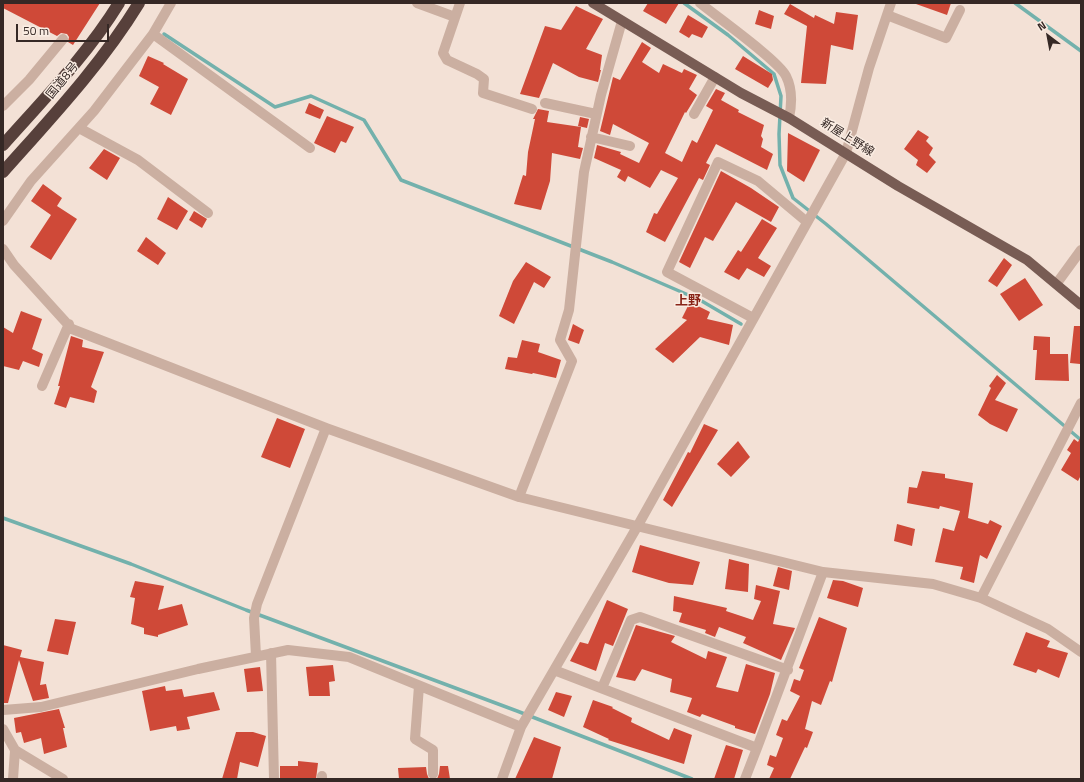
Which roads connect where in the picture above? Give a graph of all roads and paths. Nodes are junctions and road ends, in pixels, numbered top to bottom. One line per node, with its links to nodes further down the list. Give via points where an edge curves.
1 (119, 3): 24 (highway, 国道8号, via 108,22 70,69)
2 (139, 3): 28 (highway, 国道8号, via 121,32 64,104)
3 (171, 3): 13 (street)
4 (416, 3): 11 (street)
5 (460, 3): 11 (street)
6 (592, 3): 12 (main road, 新屋上野線)
7 (700, 3): 21 (street, via 771,60 786,76 793,102)
8 (891, 3): 10 (street)
9 (960, 10): 10 (street, via 946,38)
10 (887, 15): 27 (street, via 869,68)
11 (455, 17): 18 (street, via 443,53 447,60 484,79 483,93)
12 (622, 21): 15 (main road, 新屋上野線); 19 (street)
13 (153, 34): 22 (street); 26 (street)
14 (63, 39): 17 (street, via 29,80)
15 (715, 77): 20 (street); 21 (main road, 新屋上野線)
16 (545, 103): 19 (street)
17 (3, 106)
18 (532, 109)
19 (596, 114): 23 (street)
20 (694, 114)
21 (789, 118): 27 (main road, 新屋上野線)
22 (79, 128): 29 (street, via 138,160); 30 (street, via 31,181)
23 (592, 137): 25 (street); 41 (street, via 584,172 569,310 560,340 572,361)
24 (3, 146)
25 (630, 146)
26 (310, 148)
27 (846, 153): 31 (street); 34 (main road, 新屋上野線, via 1026,260)
28 (3, 172)
29 (208, 213)
30 (3, 221)
31 (807, 222): 36 (street); 36 (street, via 758,181 718,162 667,272)
32 (3, 249): 37 (street, via 14,265)
33 (1081, 250): 34 (street)
34 (1057, 284): 35 (main road, 新屋上野線)
35 (1081, 305)
36 (753, 318): 42 (street)
37 (69, 324): 38 (street); 40 (street, via 72,329)
38 (42, 386)
39 (1081, 403): 44 (street)
40 (326, 428): 41 (street); 47 (street, via 257,604 254,618)
41 (519, 497): 42 (street)
42 (637, 526): 43 (street); 48 (street)
43 (823, 572): 44 (street, via 933,584); 49 (street)
44 (981, 598): 45 (street, via 1048,629)
45 (1081, 652)
46 (271, 653): 47 (street); 50 (street, via 288,650 349,657); 60 (street)
47 (256, 656): 52 (street, via 41,707)
48 (554, 670): 51 (street); 53 (street)
49 (788, 670): 51 (street, via 640,617 631,620); 55 (street)
50 (419, 686): 53 (street); 57 (street, via 415,739 433,750)
51 (602, 688): 55 (street)
52 (3, 710)
53 (521, 727): 61 (street)
54 (3, 729): 56 (street)
55 (757, 748): 62 (street)
56 (16, 750): 58 (street); 59 (street)
57 (433, 774)
58 (13, 779)
59 (63, 779)
60 (274, 779)
61 (502, 779)
62 (745, 779)

